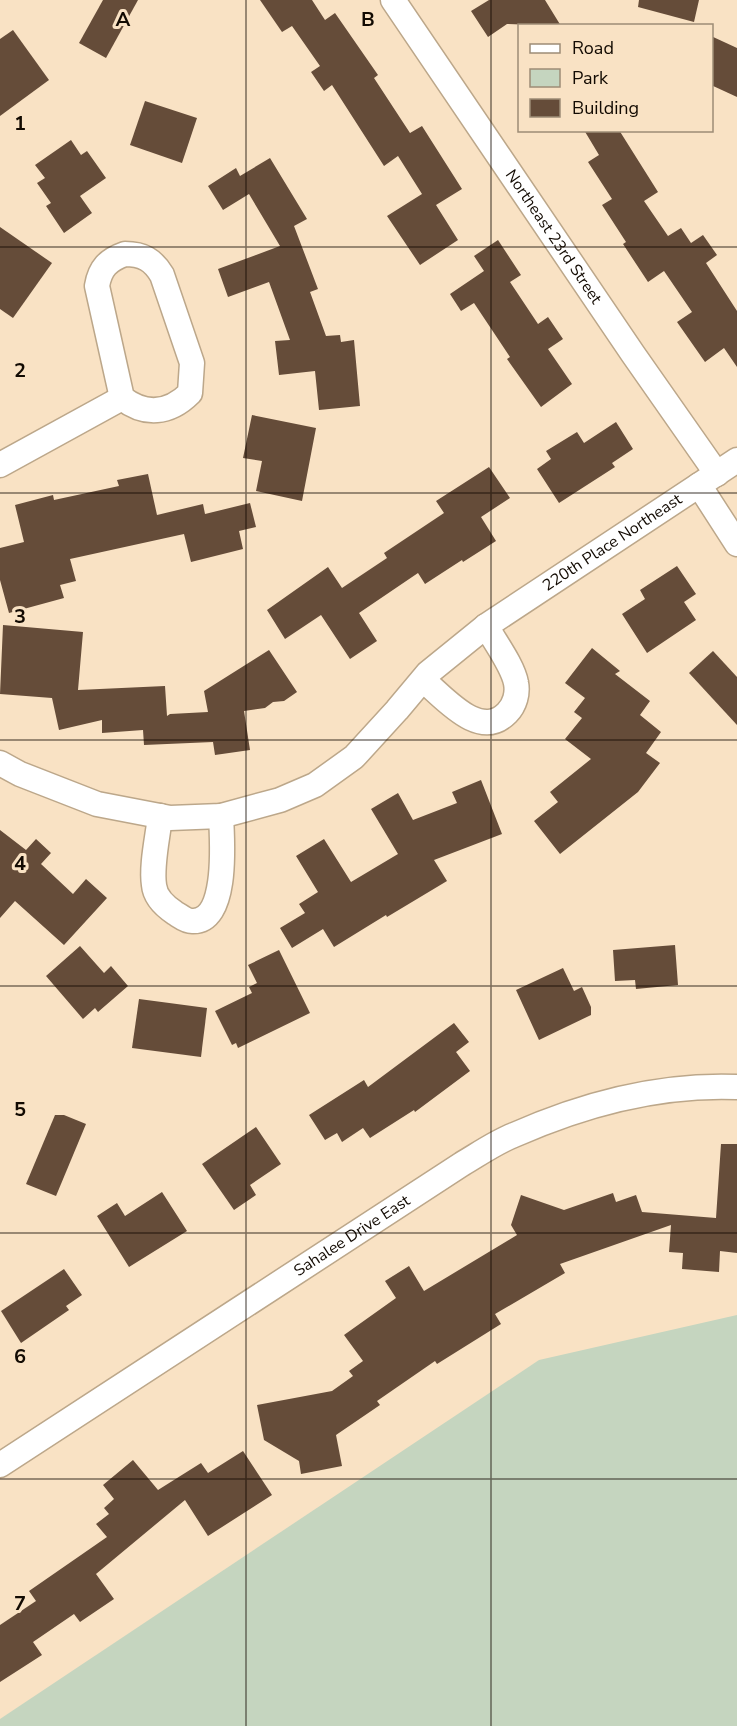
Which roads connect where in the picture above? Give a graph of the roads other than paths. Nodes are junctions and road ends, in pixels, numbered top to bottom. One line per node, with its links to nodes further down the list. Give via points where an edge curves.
1 (393, 0): 5 (street, Northeast 23rd Street, via 626,345)
2 (122, 398): 2 (street, via 141,410 162,410 182,401 192,383 190,353 162,275 156,265 136,254 114,257 99,275 97,286); 4 (street)
3 (737, 460): 5 (street, 220th Place Northeast)
4 (0, 465)
5 (708, 479): 6 (street, Northeast 23rd Street); 7 (street, 220th Place Northeast)
6 (737, 544)
7 (486, 626): 8 (street, 220th Place Northeast); 8 (street, via 517,685 513,705 506,713 486,722 475,721)
8 (423, 680): 11 (street, 220th Place Northeast, via 354,757 315,785 280,800)
9 (0, 763): 10 (street, 220th Place Northeast, via 97,804)
10 (160, 816): 11 (street, 220th Place Northeast); 11 (street, via 154,888 170,910 192,921 208,914 220,887)
11 (221, 816)
12 (737, 1088): 13 (street, Sahalee Drive East, via 709,1086 635,1096 576,1110 512,1136 462,1164)
13 (0, 1465)

